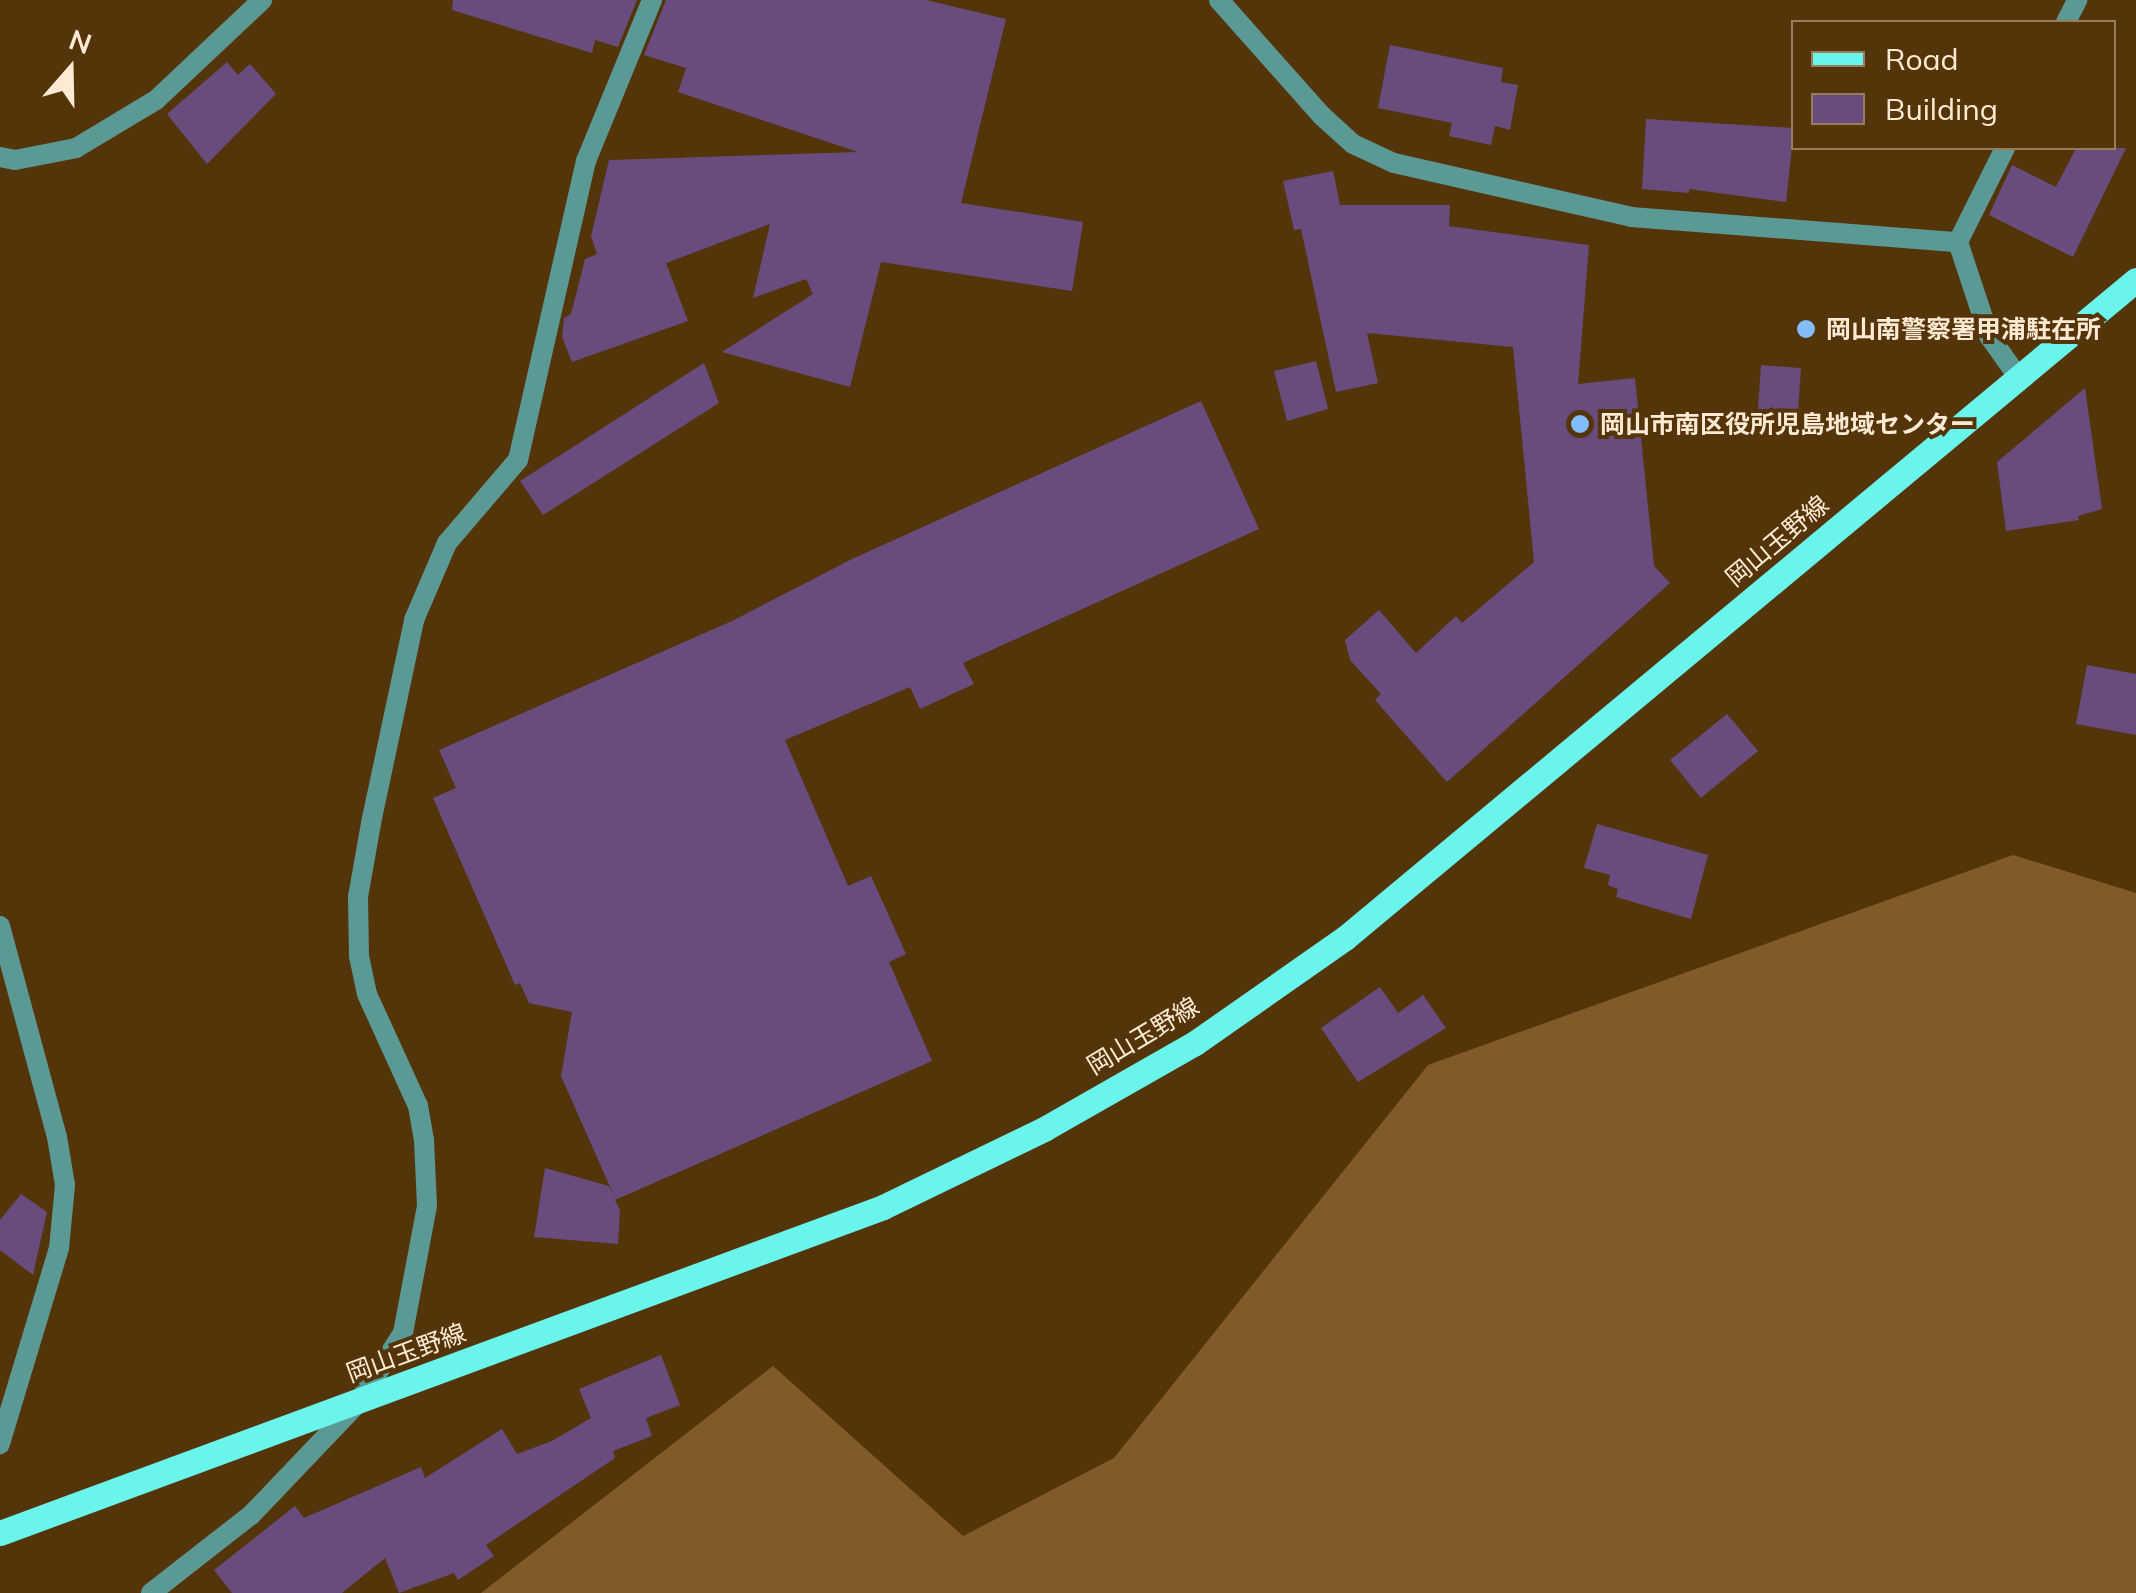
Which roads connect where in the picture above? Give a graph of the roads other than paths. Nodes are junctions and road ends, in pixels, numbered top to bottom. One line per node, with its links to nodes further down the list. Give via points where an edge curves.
1 (262, 0): 5 (street, via 156,100 92,139 76,148)
2 (652, 0): 10 (street, via 586,161 518,460 447,543 414,620 370,823 358,897 360,955 367,994 418,1106 427,1206 403,1333)
3 (1219, 0): 6 (street, via 1353,144 1394,163 1631,217)
4 (2004, 150): 6 (street)
5 (0, 158)
6 (1958, 242): 8 (street, via 1989,336)
7 (2136, 280): 8 (main road, 岡山玉野線)
8 (2020, 378): 10 (main road, 岡山玉野線, via 1345,938 1195,1043 1044,1129 883,1207)
9 (0, 926): 11 (street, via 65,1185 59,1248)
10 (358, 1402): 12 (main road, 岡山玉野線); 13 (street, via 251,1515)
11 (0, 1444)
12 (0, 1533)
13 (151, 1593)

